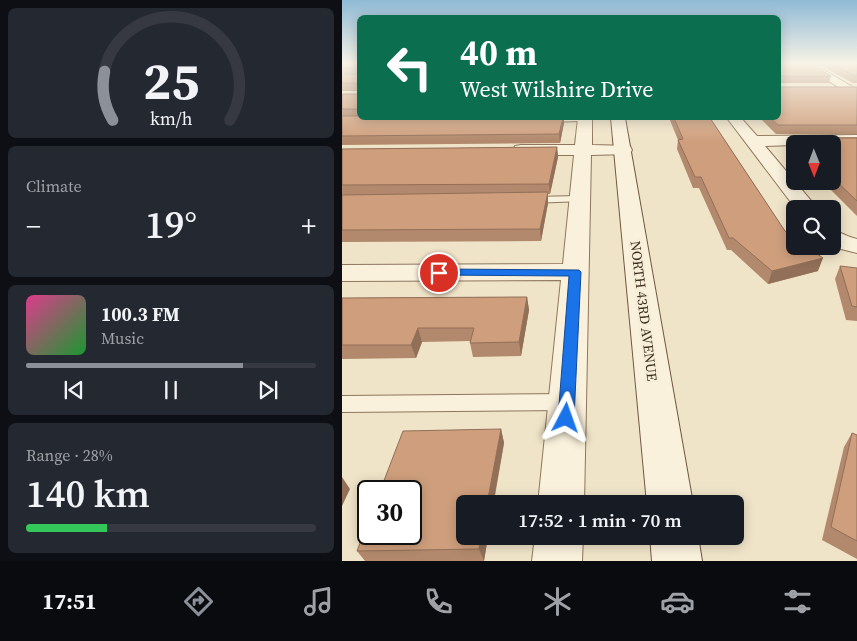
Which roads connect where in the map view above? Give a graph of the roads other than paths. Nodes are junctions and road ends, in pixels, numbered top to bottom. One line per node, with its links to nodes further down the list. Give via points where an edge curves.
1 (585, 120): 7 (street)
2 (618, 120): 8 (street, NORTH 43RD AVENUE)
3 (736, 120): 5 (street)
4 (856, 140): 5 (street)
5 (753, 141): 11 (street)
6 (506, 150): 7 (street)
7 (583, 150): 8 (street); 9 (street)
8 (624, 150): 17 (street, NORTH 43RD AVENUE)
9 (580, 199): 10 (lane); 12 (street)
10 (520, 200)
11 (800, 200)
12 (575, 272): 13 (street); 14 (street)
13 (342, 273)
14 (567, 402): 15 (lane); 16 (street)
15 (342, 404)
16 (562, 495)
17 (669, 495)
18 (558, 545): 20 (street)
19 (675, 545): 21 (street)
20 (557, 561)
21 (677, 561)

